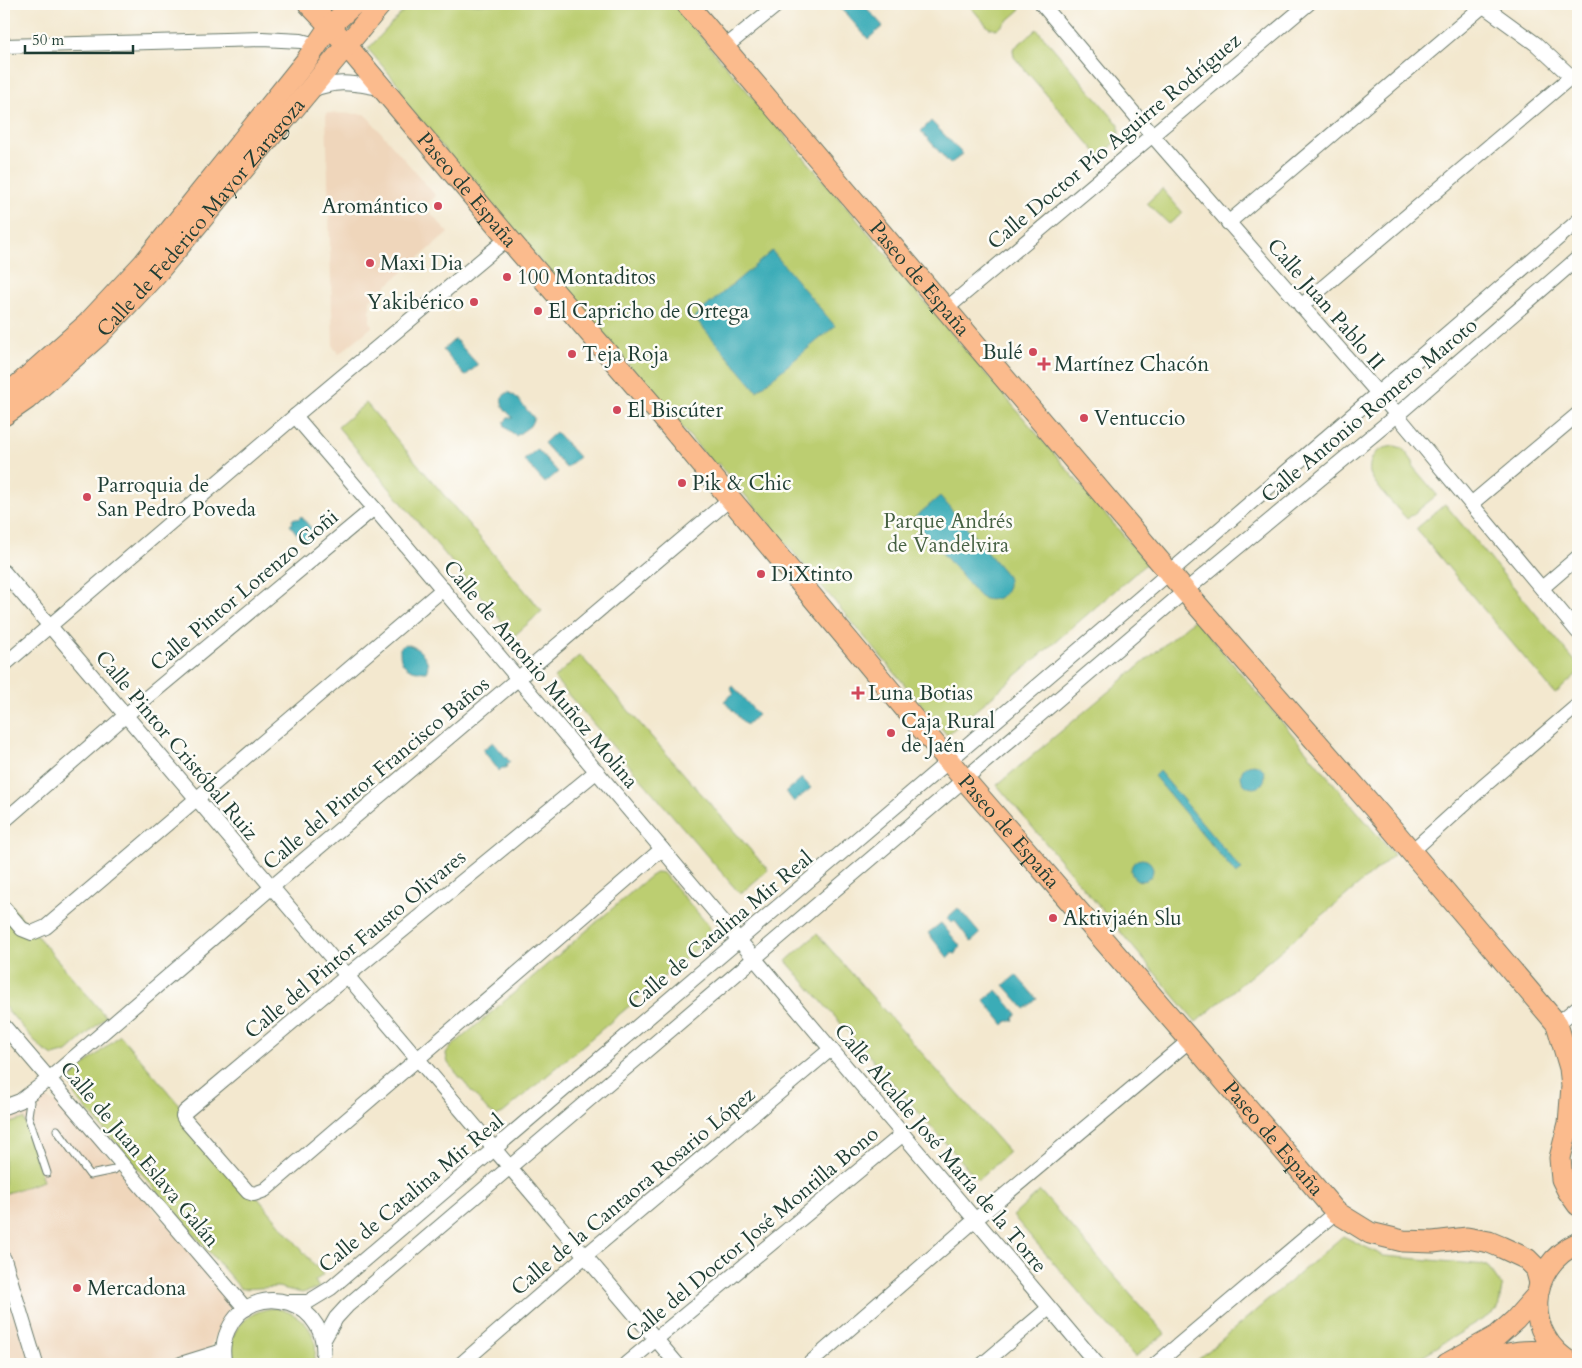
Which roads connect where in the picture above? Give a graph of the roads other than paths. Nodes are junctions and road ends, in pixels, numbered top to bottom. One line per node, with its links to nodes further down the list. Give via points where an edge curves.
1 (309, 4): 9 (main road, Paseo de España)
2 (354, 4): 9 (main road, Calle de Federico Mayor Zaragoza)
3 (380, 4): 12 (main road, Calle de Federico Mayor Zaragoza)
4 (687, 4): 13 (main road, Paseo de España)
5 (778, 4): 13 (street)
6 (1042, 4): 17 (street, Calle Juan Pablo II)
7 (1308, 4): 17 (street, Calle Doctor Pío Aguirre Rodríguez)
8 (1482, 5): 14 (street, via 1536,44); 19 (street)
9 (330, 26): 10 (main road, Calle de Federico Mayor Zaragoza); 12 (main road, Paseo de España)
10 (316, 45): 11 (street, via 301,41 262,40); 25 (main road, Calle de Federico Mayor Zaragoza, via 144,263 86,324)
11 (4, 46)
12 (346, 46): 15 (main road, Paseo de España); 16 (main road, Calle de Federico Mayor Zaragoza)
13 (724, 48): 23 (main road, Paseo de España)
14 (1575, 79): 22 (street)
15 (382, 88): 16 (street, via 344,82 326,84); 20 (main road, Paseo de España)
16 (309, 91): 27 (main road, Calle de Federico Mayor Zaragoza, via 156,274 98,336 27,399)
17 (1153, 136): 19 (street, Calle Juan Pablo II); 23 (street, Calle Doctor Pío Aguirre Rodríguez)
18 (1578, 220): 24 (street, Calle Antonio Romero Maroto)
19 (1228, 223): 22 (street, Calle Juan Pablo II)
20 (508, 238): 29 (street); 30 (main road, Paseo de España)
21 (1578, 258): 28 (street, Calle Antonio Romero Maroto)
22 (1301, 306): 24 (street, Calle Juan Pablo II)
23 (946, 309): 35 (main road, Paseo de España)
24 (1377, 393): 28 (street, Calle Juan Pablo II); 35 (street, Calle Antonio Romero Maroto)
25 (4, 395)
26 (1578, 414): 31 (street)
27 (4, 415)
28 (1397, 415): 31 (street, Calle Juan Pablo II); 38 (street, Calle Antonio Romero Maroto)
29 (295, 416): 32 (street, Calle de Antonio Muñoz Molina); 39 (street)
30 (730, 499): 42 (street, Calle del Pintor Francisco Baños); 45 (main road, Paseo de España)
31 (1471, 504): 36 (street, Calle Juan Pablo II)
32 (374, 508): 37 (street, Calle de Antonio Muñoz Molina); 44 (street, Calle Pintor Lorenzo Goñi)
33 (1578, 557): 36 (street)
34 (4, 572): 39 (street, Calle Pintor Cristóbal Ruiz)
35 (1169, 572): 38 (main road, Paseo de España); 45 (street, Calle de Catalina Mir Real)
36 (1542, 588): 40 (street, Calle Juan Pablo II)
37 (443, 589): 42 (street, Calle de Antonio Muñoz Molina); 48 (street)
38 (1185, 591): 47 (street, Calle de Catalina Mir Real); 51 (main road, Paseo de España)
39 (50, 626): 41 (street); 44 (street, Calle Pintor Cristóbal Ruiz)
40 (1578, 632)
41 (4, 665)
42 (519, 679): 46 (street, Calle de Antonio Muñoz Molina); 52 (street, Calle del Pintor Francisco Baños)
43 (1578, 705): 51 (street)
44 (126, 715): 48 (street, Calle Pintor Cristóbal Ruiz); 49 (street, Calle Pintor Lorenzo Goñi)
45 (949, 760): 47 (main road, Paseo de España); 54 (street, Calle de Catalina Mir Real)
46 (597, 771): 50 (street, Calle de Antonio Muñoz Molina); 56 (street, Calle del Pintor Fausto Olivares)
47 (965, 779): 55 (street, Calle de Catalina Mir Real); 60 (main road, Paseo de España)
48 (197, 799): 52 (street, Calle Pintor Cristóbal Ruiz); 53 (street, via 40,931 32,933 22,929)
49 (4, 821)
50 (662, 849): 54 (street, Calle de Antonio Muñoz Molina); 62 (street)
51 (1411, 852): 58 (main road, Paseo de España)
52 (272, 887): 56 (street, Calle Pintor Cristóbal Ruiz); 63 (street, Calle del Pintor Francisco Baños)
53 (4, 908)
54 (739, 940): 55 (street, Calle de Antonio Muñoz Molina); 68 (street, Calle de Catalina Mir Real)
55 (755, 958): 61 (street, Calle Alcalde José María de la Torre); 70 (street, Calle de Catalina Mir Real)
56 (347, 976): 62 (street, Calle Pintor Cristóbal Ruiz); 62 (street, Calle del Pintor Fausto Olivares, via 185,1112 186,1120 248,1192 260,1193)
57 (1578, 1007): 58 (street)
58 (1558, 1024): 72 (main road, Paseo de España, via 1572,1086 1569,1123 1560,1158 1562,1179)
59 (4, 1026): 63 (street, Calle de Juan Eslava Galán)
60 (1190, 1040): 73 (main road, Paseo de España); 74 (street)
61 (831, 1049): 67 (street, Calle Alcalde José María de la Torre); 76 (street, Calle de la Cantaora Rosario López)
62 (418, 1059): 68 (street, Calle Pintor Cristóbal Ruiz)
63 (50, 1079): 64 (street, Calle del Pintor Francisco Baños); 69 (street, Calle de Juan Eslava Galán)
64 (28, 1096): 65 (street, Calle del Pintor Francisco Baños); 71 (lane, via 28,1116)
65 (4, 1107)
66 (57, 1130): 69 (lane, via 90,1175 114,1170)
67 (903, 1134): 74 (street, Calle Alcalde José María de la Torre); 82 (street, Calle del Doctor José Montilla Bono)
68 (494, 1149): 70 (street, Calle Pintor Cristóbal Ruiz); 79 (street, Calle de Catalina Mir Real, via 331,1288 308,1302)
69 (121, 1163): 81 (street, Calle de Juan Eslava Galán)
70 (510, 1168): 76 (street, Calle Pintor Cristóbal Ruiz); 83 (street, Calle de Catalina Mir Real, via 347,1306)
71 (47, 1173)
72 (1578, 1205)
73 (1336, 1212): 78 (main road, Paseo de España, via 1370,1233 1404,1242 1467,1238 1489,1242 1527,1259 1536,1268); 95 (street)
74 (975, 1220): 80 (street, Calle Alcalde José María de la Torre); 92 (street)
75 (1578, 1243): 78 (main road, via 1556,1257)
76 (585, 1256): 82 (street, Calle Pintor Cristóbal Ruiz); 89 (street, Calle de la Cantaora Rosario López)
77 (4, 1258): 86 (street)
78 (1539, 1289): 85 (main road, via 1539,1322 1546,1339); 96 (main road, via 1497,1336)
79 (288, 1302): 81 (street, Calle de Catalina Mir Real, via 266,1301); 83 (street, via 315,1321)
80 (1049, 1308): 93 (street); 94 (street, Calle Alcalde José María de la Torre)
81 (246, 1309): 84 (street, via 229,1328)
82 (655, 1339): 90 (street, Calle del Doctor José Montilla Bono); 91 (street, Calle Pintor Cristóbal Ruiz)
83 (323, 1340): 88 (street)
84 (224, 1358): 87 (street)
85 (1565, 1359): 97 (main road, via 1522,1351)
86 (36, 1364)
87 (181, 1364)
88 (322, 1364)
89 (461, 1364)
90 (626, 1364)
91 (677, 1364)
92 (808, 1364)
93 (983, 1364)
94 (1097, 1364)
95 (1156, 1364)
96 (1447, 1364)
97 (1482, 1364)

